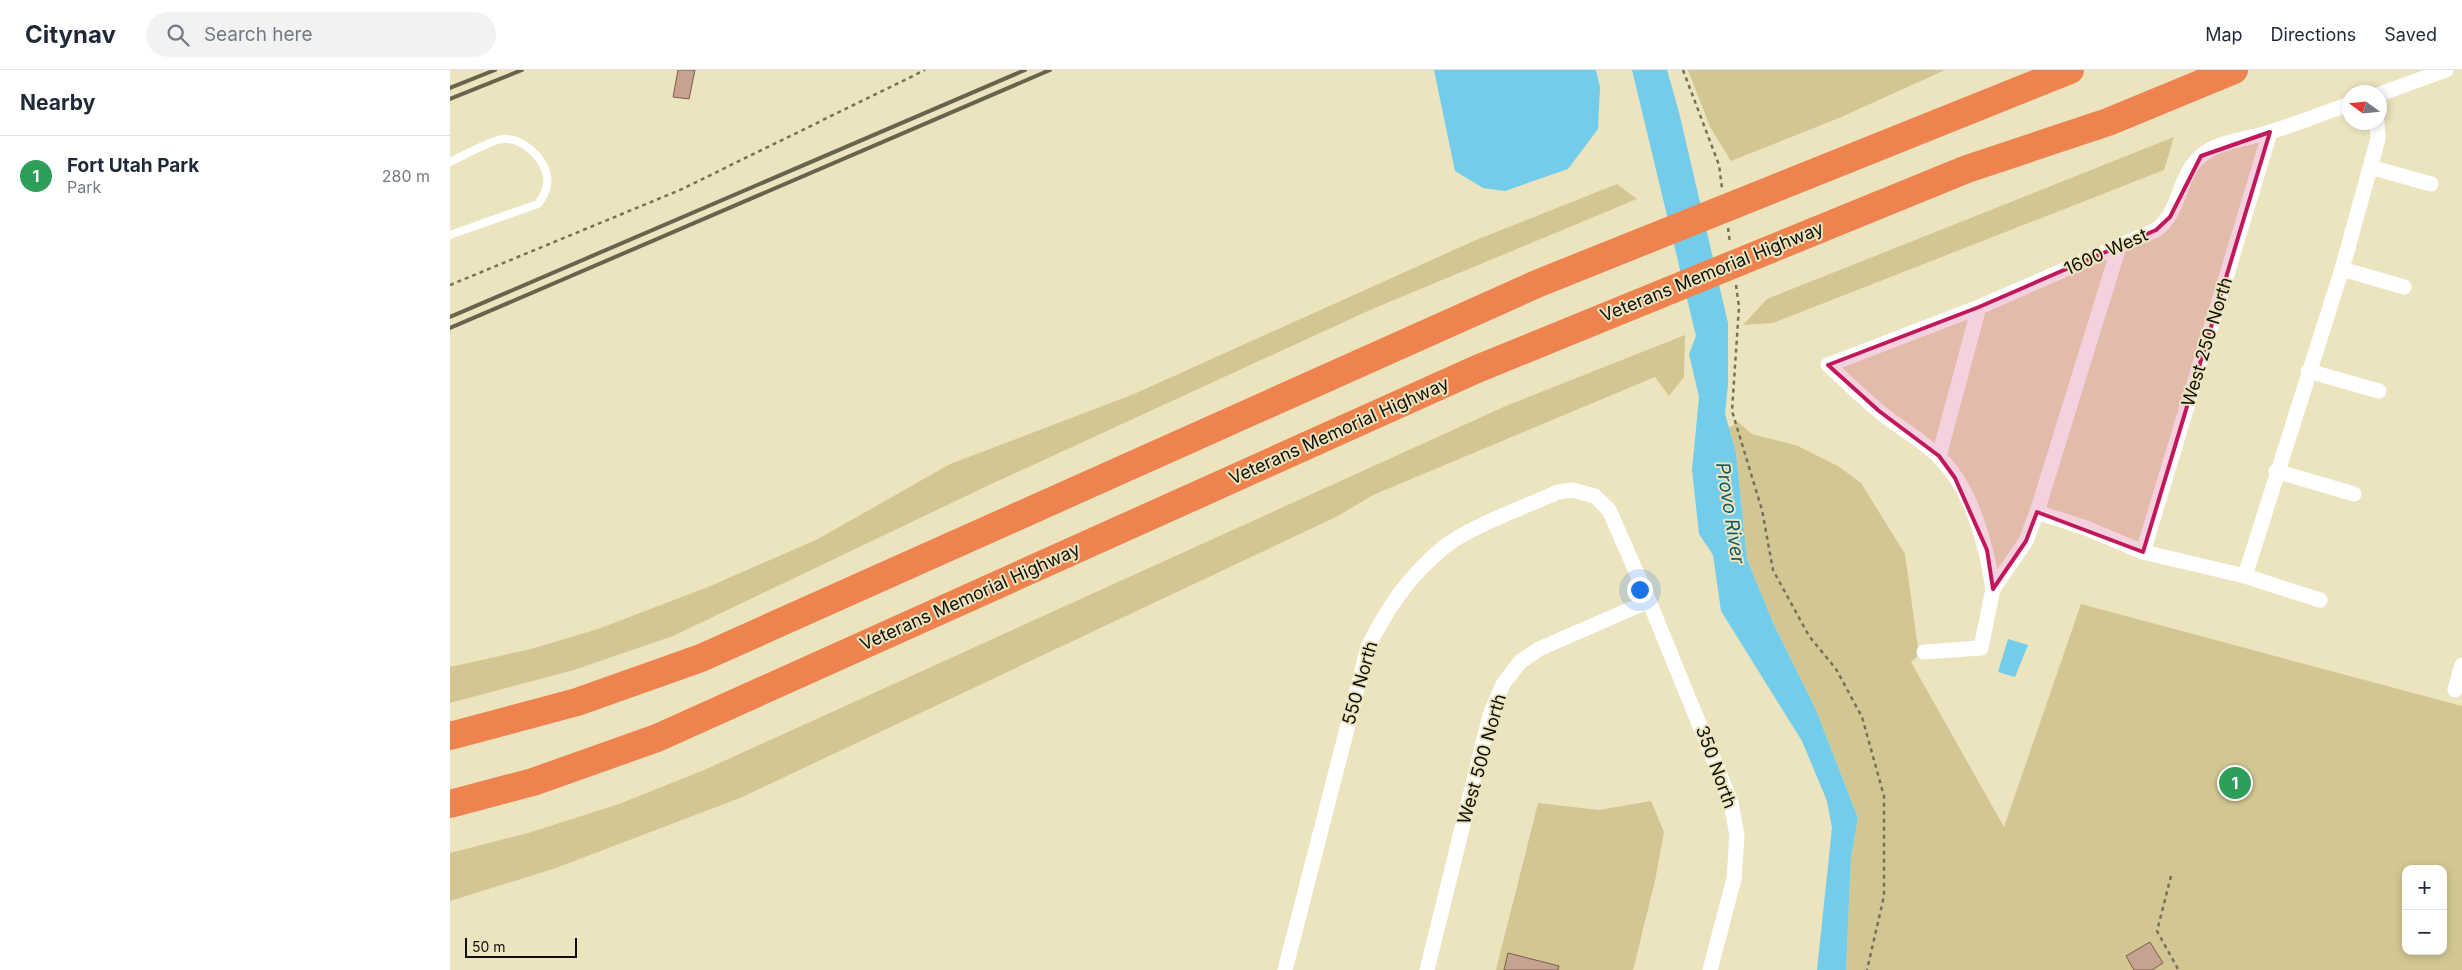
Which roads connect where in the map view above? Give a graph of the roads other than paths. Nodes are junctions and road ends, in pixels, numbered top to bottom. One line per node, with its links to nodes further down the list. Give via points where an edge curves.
1 (2070, 70): 30 (highway, via 1736,196 1641,242 1438,326 732,645 603,694)
2 (2234, 70): 31 (highway, Veterans Memorial Highway, via 2108,122 1967,169 1743,252 1649,297 1477,369 657,738 534,782)
3 (2446, 70): 4 (street)
4 (2387, 91)
5 (2342, 107): 7 (street, 1600 West)
6 (2378, 130): 9 (street)
7 (2270, 132): 12 (street, 1600 West, via 2214,148 2201,156 2192,167 2164,224); 22 (street, West 250 North)
8 (450, 162): 11 (lane, via 503,138 522,143 534,153 547,174 547,185 538,204)
9 (2370, 167): 10 (street); 13 (street)
10 (2431, 184)
11 (450, 235)
12 (2119, 247): 15 (street, 1600 West); 21 (street)
13 (2342, 269): 14 (street); 16 (street)
14 (2404, 287)
15 (1979, 307): 18 (street); 18 (street, 1600 West, via 1828,365 1879,411)
16 (2308, 371): 17 (street); 19 (street)
17 (2380, 391)
18 (1939, 456): 24 (street, via 1972,508 1987,550)
19 (2276, 472): 20 (street); 23 (street)
20 (2354, 494)
21 (2037, 512): 22 (street); 24 (street, via 2026,541)
22 (2143, 552): 23 (street)
23 (2245, 576): 25 (street)
24 (1993, 589): 27 (street, via 1981,648)
25 (2320, 600)
26 (1649, 601): 32 (street, 550 North, via 1609,510 1595,496 1572,490 1558,492 1469,532 1444,547 1404,586 1386,611 1368,647); 33 (street, West 500 North, via 1539,650 1520,662 1503,684 1490,715); 34 (street, 350 North, via 1732,802 1737,836 1734,879)
27 (1924, 652)
28 (2462, 665): 29 (street)
29 (2456, 690)
30 (450, 736)
31 (450, 804)
32 (1285, 970)
33 (1427, 970)
34 (1710, 970)

